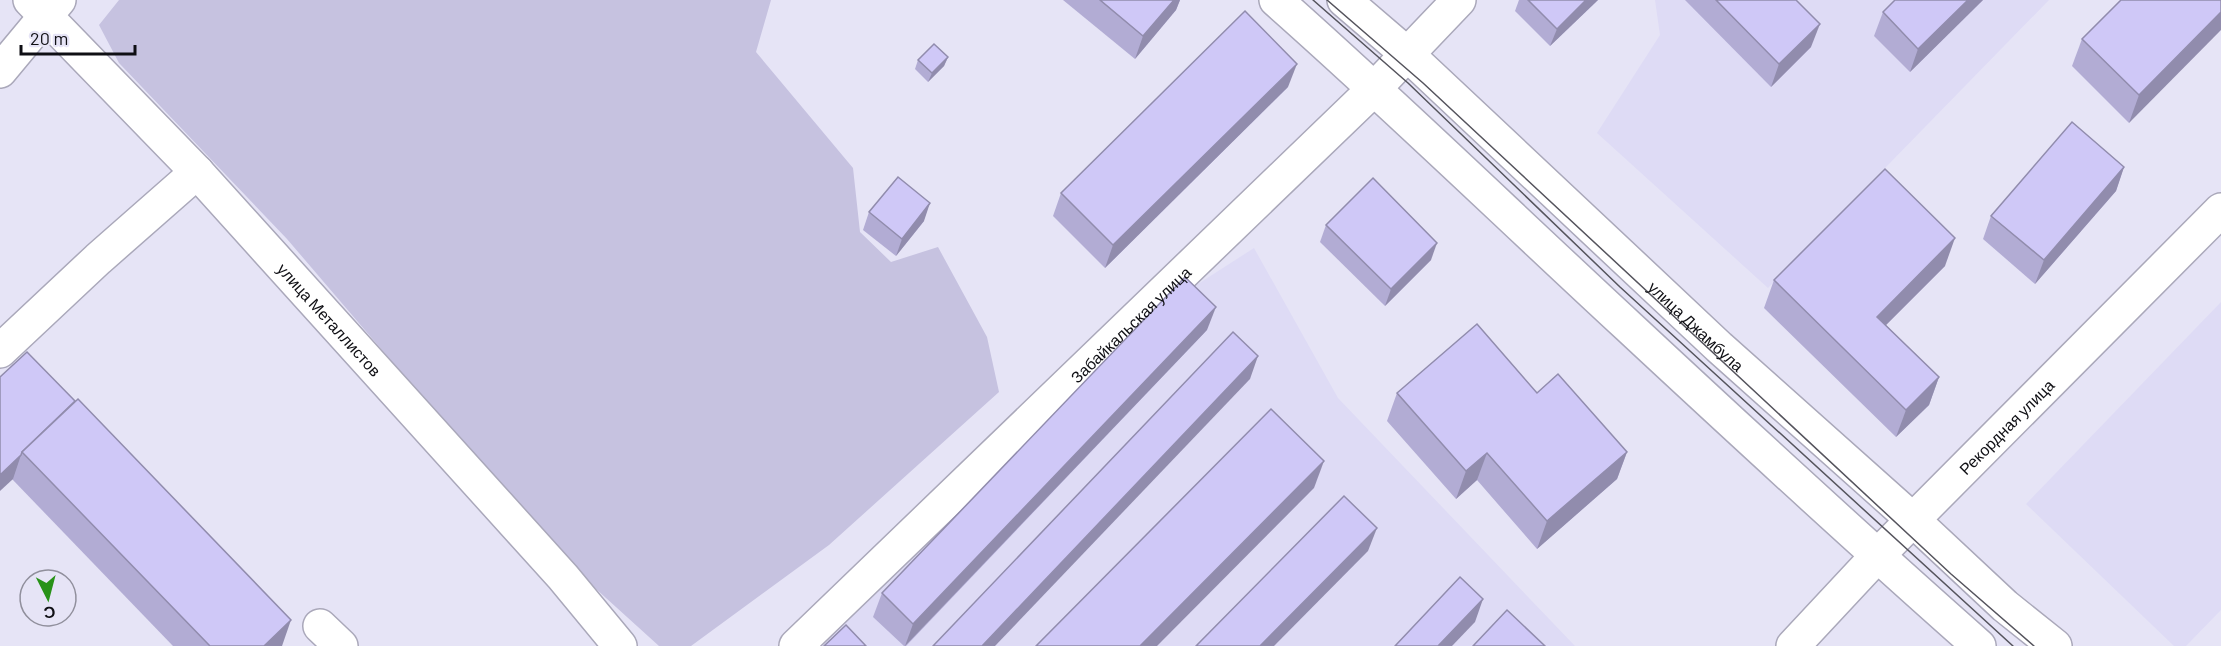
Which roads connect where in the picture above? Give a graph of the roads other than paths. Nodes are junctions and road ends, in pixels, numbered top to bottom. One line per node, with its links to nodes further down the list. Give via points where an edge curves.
1 (1276, 0): 7 (street)
2 (1344, 0): 5 (street, улица Джамбула)
3 (1459, 0): 5 (street, Забайкальская улица)
4 (46, 5): 6 (street); 8 (street, улица Металлистов)
5 (1407, 54): 7 (street, Забайкальская улица); 11 (street, улица Джамбула, via 1719,347)
6 (0, 71)
7 (1375, 88): 12 (street); 14 (street, Забайкальская улица)
8 (197, 172): 10 (street); 13 (street, улица Металлистов, via 563,577)
9 (2221, 210): 11 (street, Рекордная улица)
10 (0, 351)
11 (1913, 520): 12 (street, Рекордная улица); 17 (street, улица Джамбула, via 2005,606)
12 (1877, 556): 15 (street, Рекордная улица); 16 (street)
13 (620, 646)
14 (796, 646)
15 (1793, 646)
16 (1979, 646)
17 (2055, 646)

